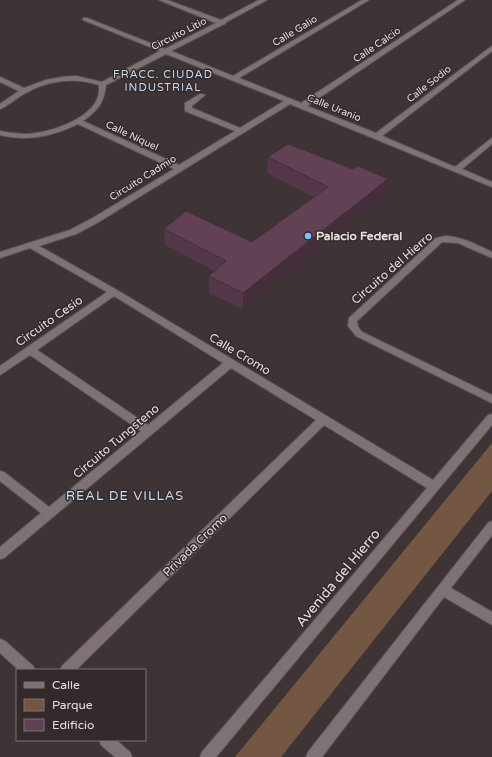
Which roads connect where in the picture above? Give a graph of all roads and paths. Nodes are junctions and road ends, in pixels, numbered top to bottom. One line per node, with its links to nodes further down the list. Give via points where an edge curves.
1 (162, 0): 6 (street)
2 (264, 0): 6 (street, Circuito Litio)
3 (366, 0): 10 (street, Calle Galio)
4 (462, 0): 15 (street, Calle Calcio)
5 (85, 19): 8 (street, Calle Uranio)
6 (223, 23): 8 (street, Circuito Litio)
7 (492, 48): 20 (street, Calle Sodio)
8 (167, 52): 10 (street, Calle Uranio); 11 (street, Circuito Litio)
9 (0, 78): 12 (street)
10 (234, 78): 14 (street, Calle Uranio)
11 (103, 84): 12 (street, via 68,79 49,81); 17 (street, via 102,98 96,108)
12 (23, 90): 16 (street)
13 (202, 95): 18 (street, via 188,105 188,109)
14 (289, 101): 15 (street, Calle Uranio); 18 (street, Circuito Cadmio)
15 (302, 106): 20 (street, Calle Uranio)
16 (0, 107)
17 (77, 121): 19 (street, via 44,135); 22 (street, Calle Níquel)
18 (240, 131): 22 (street, Circuito Cadmio)
19 (2, 136)
20 (377, 136): 23 (street, Calle Uranio)
21 (492, 140): 23 (street)
22 (179, 168): 25 (street, Circuito Cadmio, via 87,225)
23 (456, 170): 24 (street, Calle Uranio)
24 (492, 185)
25 (31, 245): 26 (street, Circuito Cadmio); 28 (street, Calle Cromo)
26 (0, 255)
27 (492, 255): 32 (street, Circuito del Hierro, via 451,238 439,240 352,320 352,325 359,334)
28 (114, 292): 29 (street, Circuito Cesio); 30 (street, Calle Cromo)
29 (30, 350): 31 (street, Circuito Cesio); 35 (street)
30 (230, 363): 34 (street, Calle Cromo); 35 (street, Circuito Tungsteno)
31 (0, 371)
32 (492, 399)
33 (492, 418): 37 (street, Avenida del Hierro)
34 (323, 419): 37 (street, Calle Cromo); 45 (street, Privada Cromo)
35 (148, 431): 38 (street, Circuito Tungsteno)
36 (0, 475): 38 (street)
37 (435, 487): 48 (street, Avenida del Hierro)
38 (49, 513): 40 (street, Circuito Tungsteno)
39 (492, 526): 41 (street)
40 (0, 554)
41 (443, 590): 42 (street); 49 (street)
42 (492, 619)
43 (0, 645): 44 (street)
44 (27, 669)
45 (68, 669)
46 (107, 741): 47 (street)
47 (125, 757)
48 (207, 757)
49 (314, 757)

